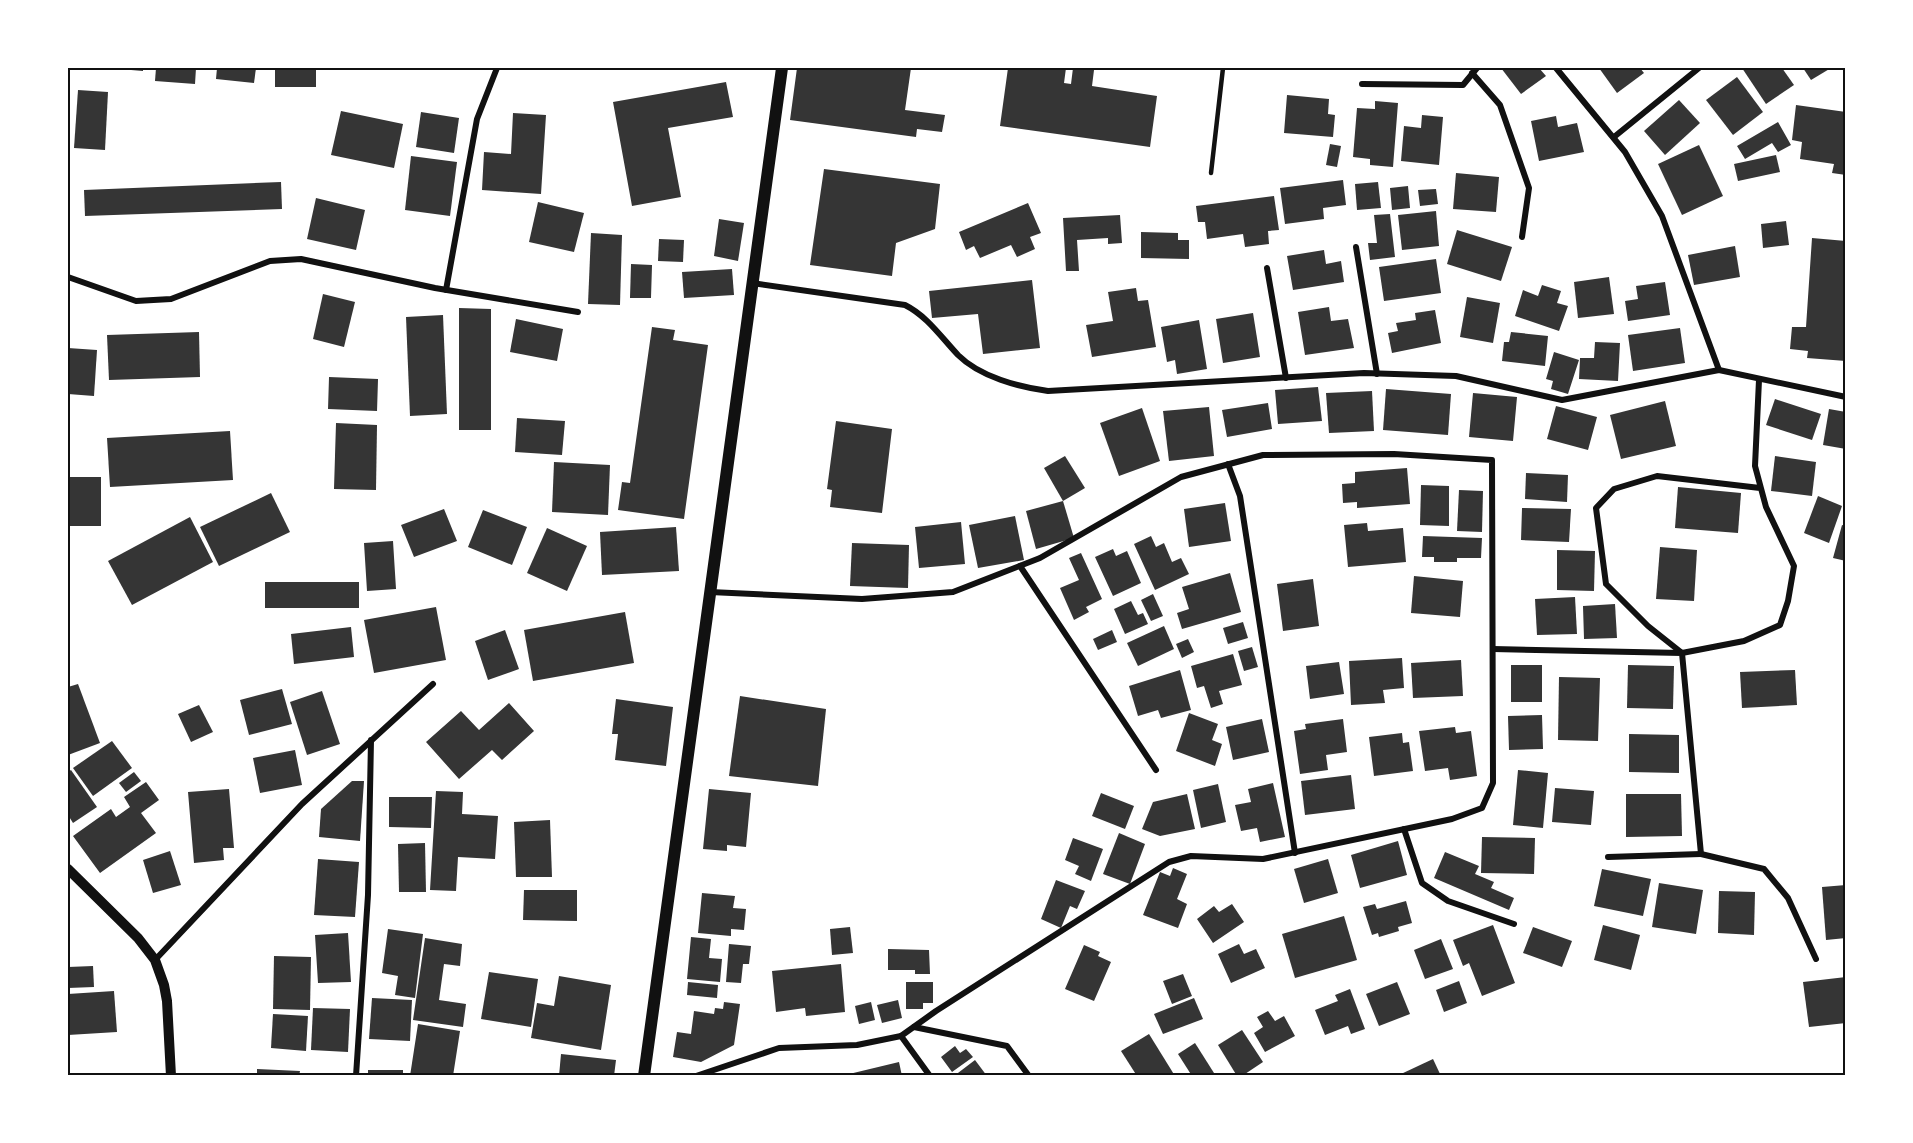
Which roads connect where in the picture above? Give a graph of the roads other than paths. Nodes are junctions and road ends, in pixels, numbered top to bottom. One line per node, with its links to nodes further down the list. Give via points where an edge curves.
1 (497, 68): 15 (street, via 477,119)
2 (782, 68): 14 (main road)
3 (1223, 68): 9 (lane)
4 (1556, 68): 8 (street)
5 (1699, 68): 8 (street)
6 (1475, 70): 7 (street, via 1463,85); 10 (street, via 1500,105 1529,188)
7 (1362, 84)
8 (1614, 137): 17 (street, via 1662,216)
9 (1211, 173)
10 (1522, 237)
11 (1356, 247): 18 (street)
12 (1267, 268): 19 (street)
13 (68, 277): 15 (street, via 136,301 171,299 270,261 301,259)
14 (752, 283): 19 (street, via 905,304 919,311 970,365 1033,389); 25 (main road)
15 (446, 290): 16 (street)
16 (578, 312)
17 (1719, 370): 18 (street, via 1562,400 1456,376); 20 (street)
18 (1377, 374): 19 (street)
19 (1286, 378)
20 (1759, 380): 21 (street); 23 (street, via 1755,466)
21 (1845, 397)
22 (1228, 464): 24 (street, via 1181,477); 26 (street, via 1263,454 1394,454 1492,460); 32 (street, via 1240,496)
23 (1760, 488): 27 (street, via 1794,566 1780,625 1744,641); 27 (street, via 1657,476 1614,489 1596,508 1606,584 1648,626)
24 (1020, 566): 25 (street, via 953,592 862,599); 30 (street)
25 (710, 592): 43 (main road)
26 (1493, 649): 27 (street); 31 (street, via 1493,783 1482,808)
27 (1682, 652): 33 (street)
28 (432, 684): 29 (street)
29 (371, 740): 38 (street, via 302,804); 42 (street, via 368,895)
30 (1156, 770)
31 (1404, 830): 32 (street); 36 (street, via 1422,884 1448,901)
32 (1295, 853): 39 (street, via 1263,859 1191,856 1169,862)
33 (1701, 854): 34 (street); 37 (street, via 1764,869 1788,898)
34 (1608, 857)
35 (68, 869): 38 (street)
36 (1514, 924)
37 (1816, 959)
38 (155, 960): 41 (street, via 167,1001)
39 (914, 1027): 40 (street); 46 (street, via 1008,1046)
40 (901, 1036): 44 (street, via 857,1045 779,1048); 45 (street)
41 (171, 1076)
42 (356, 1076)
43 (644, 1076)
44 (696, 1076)
45 (930, 1076)
46 (1029, 1076)

